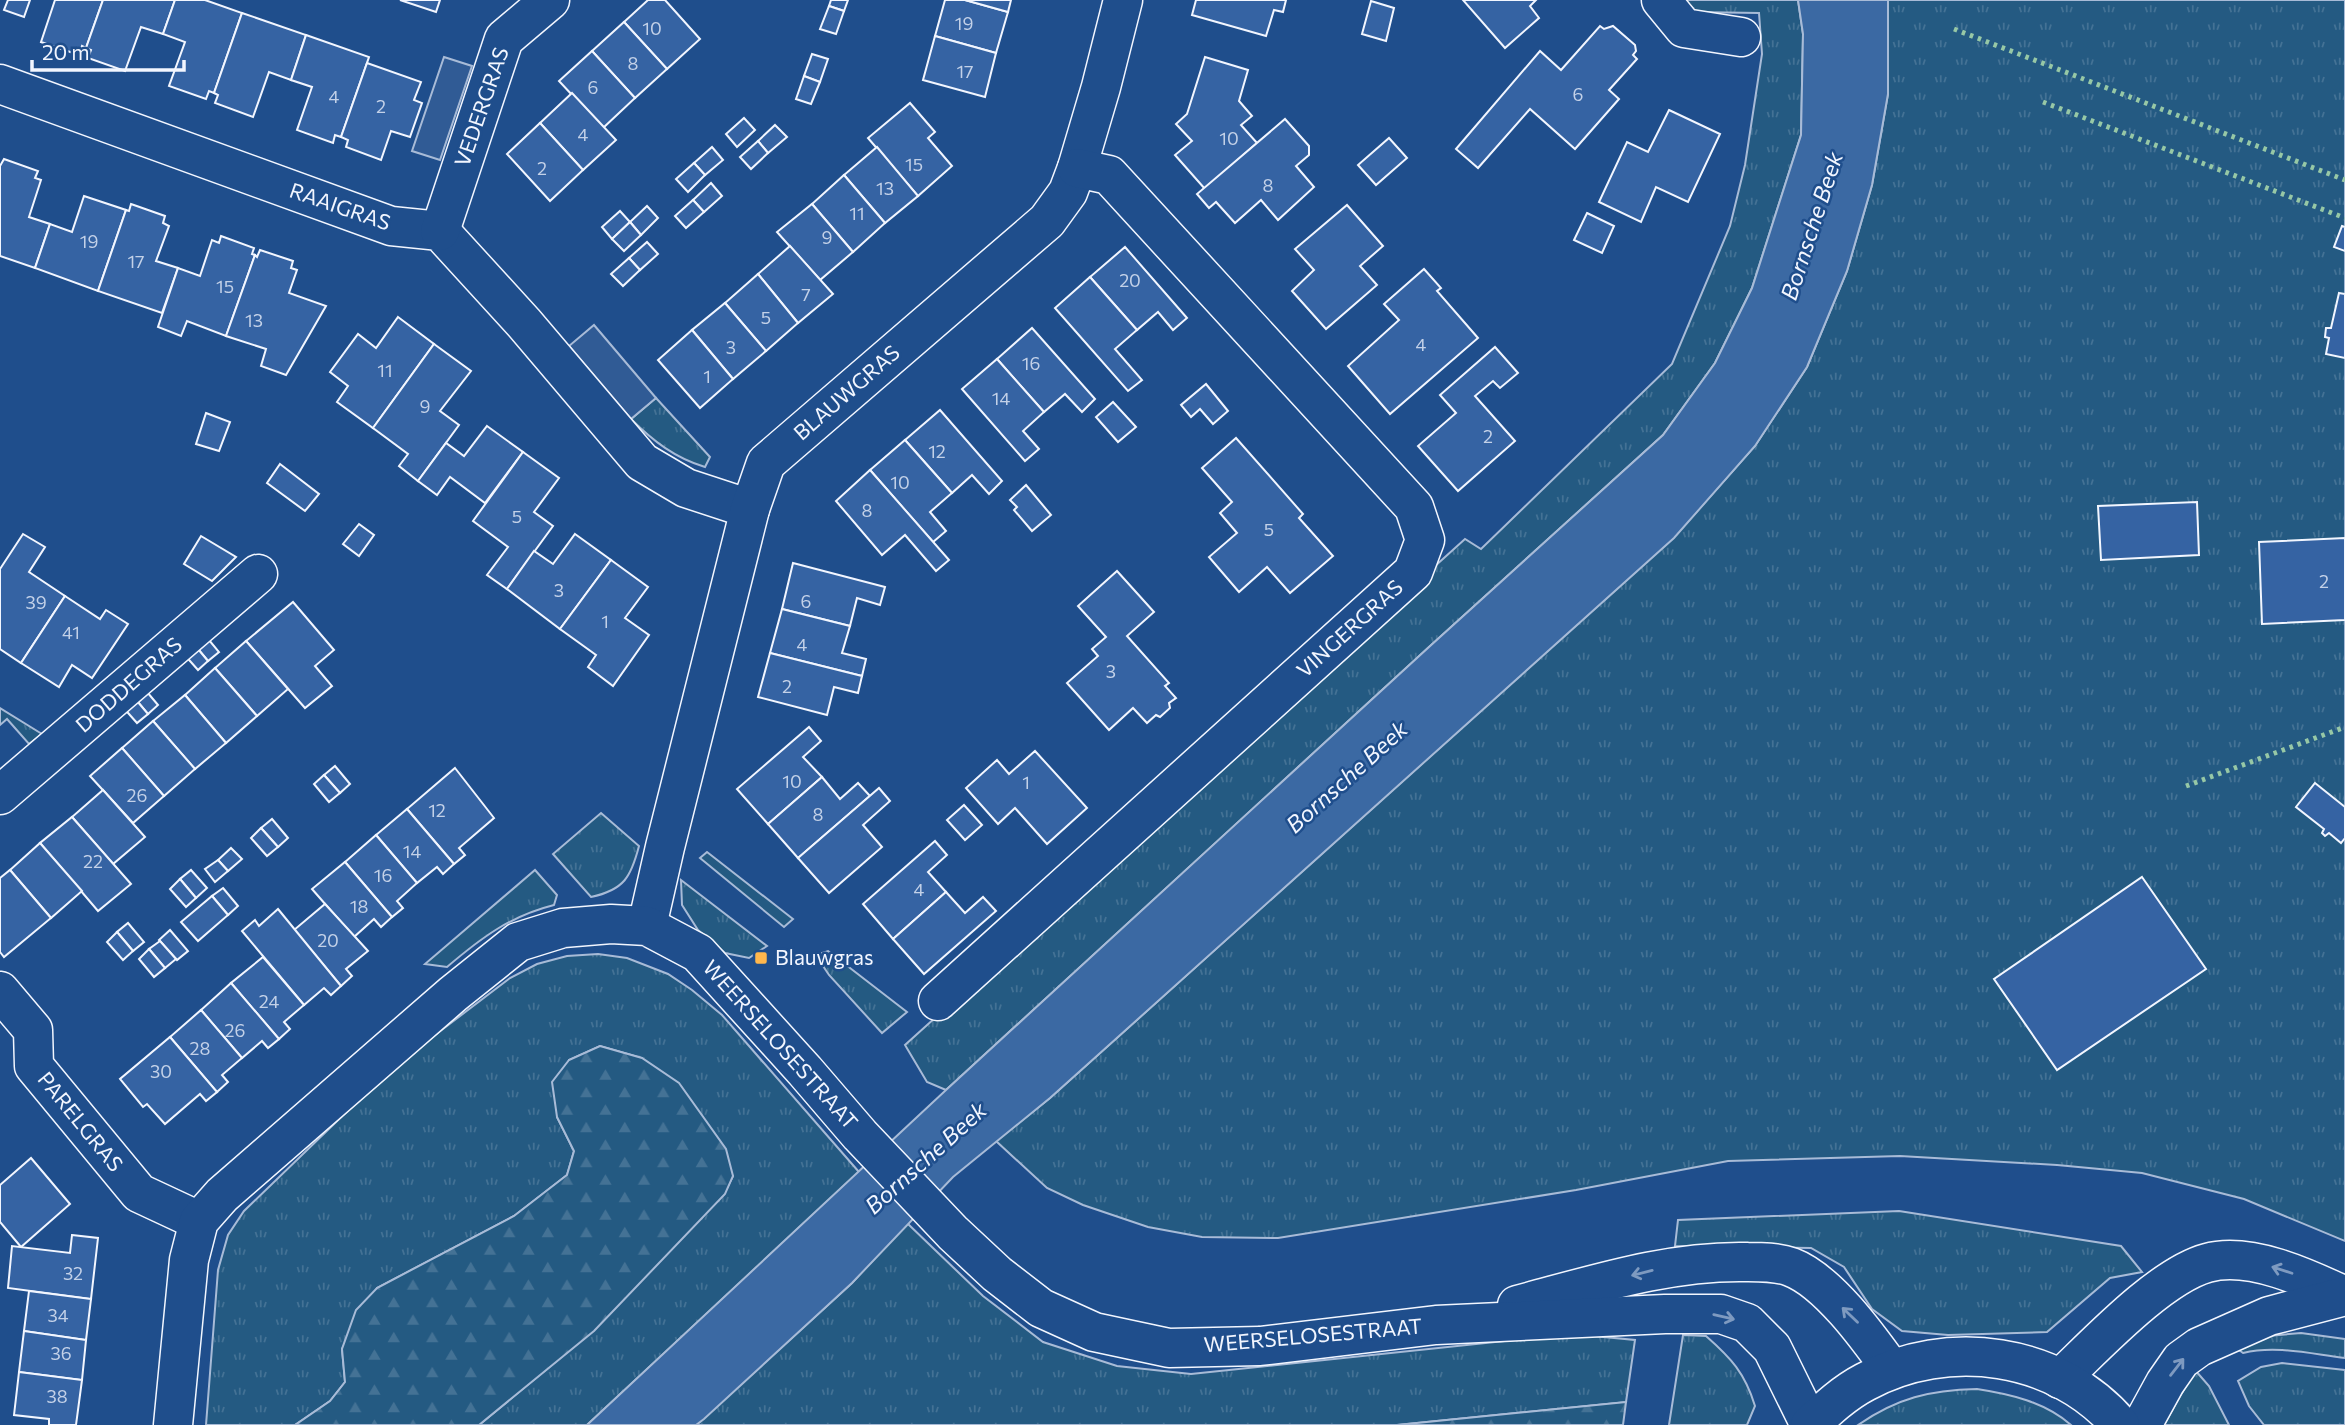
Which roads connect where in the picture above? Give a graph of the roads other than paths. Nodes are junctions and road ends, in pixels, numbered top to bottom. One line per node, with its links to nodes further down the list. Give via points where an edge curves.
1 (550, 0): 7 (street, VEDERGRAS, via 504,39)
2 (1124, 0): 6 (street, BLAUWGRAS)
3 (1661, 0): 4 (street, via 1684,28)
4 (1741, 37)
5 (0, 84): 7 (street, RAAIGRAS, via 391,226)
6 (1077, 168): 8 (street, BLAUWGRAS, via 1068,192 1047,221 766,463); 13 (street, VINGERGRAS, via 1109,176 1414,507 1425,540 1413,572)
7 (440, 231): 8 (street, via 642,462 686,488)
8 (750, 509): 11 (street, BLAUWGRAS)
9 (258, 574): 10 (street, DODDEGRAS)
10 (0, 795)
11 (648, 926): 14 (street, WEERSELOSESTRAAT, via 563,928 518,942 232,1186); 16 (street, WEERSELOSESTRAAT, via 698,953 953,1233 1041,1308 1094,1332 1169,1348 1260,1346)
12 (0, 991): 14 (street, PARELGRAS, via 33,1030 34,1066 139,1193)
13 (938, 1001)
14 (199, 1221): 19 (street, WEERSELOSESTRAAT, via 189,1260)
15 (2345, 1296): 18 (street, one-way to 18, via 2275,1266 2207,1262 2171,1279); 22 (street, one-way to 15, via 2181,1360 2199,1347 2269,1316)
16 (1436, 1325): 17 (street, WEERSELOSESTRAAT, one-way to 16, via 1858,1323 1810,1277 1790,1266 1767,1262 1721,1261 1662,1268); 20 (street, WEERSELOSESTRAAT, one-way to 20, via 1721,1314 1747,1324 1772,1348)
17 (1891, 1369): 18 (street, via 1931,1358 1966,1356 2003,1359); 20 (street, via 1863,1382)
18 (2060, 1379): 21 (street)
19 (173, 1425)
20 (1810, 1425)
21 (2120, 1425)
22 (2143, 1425)

